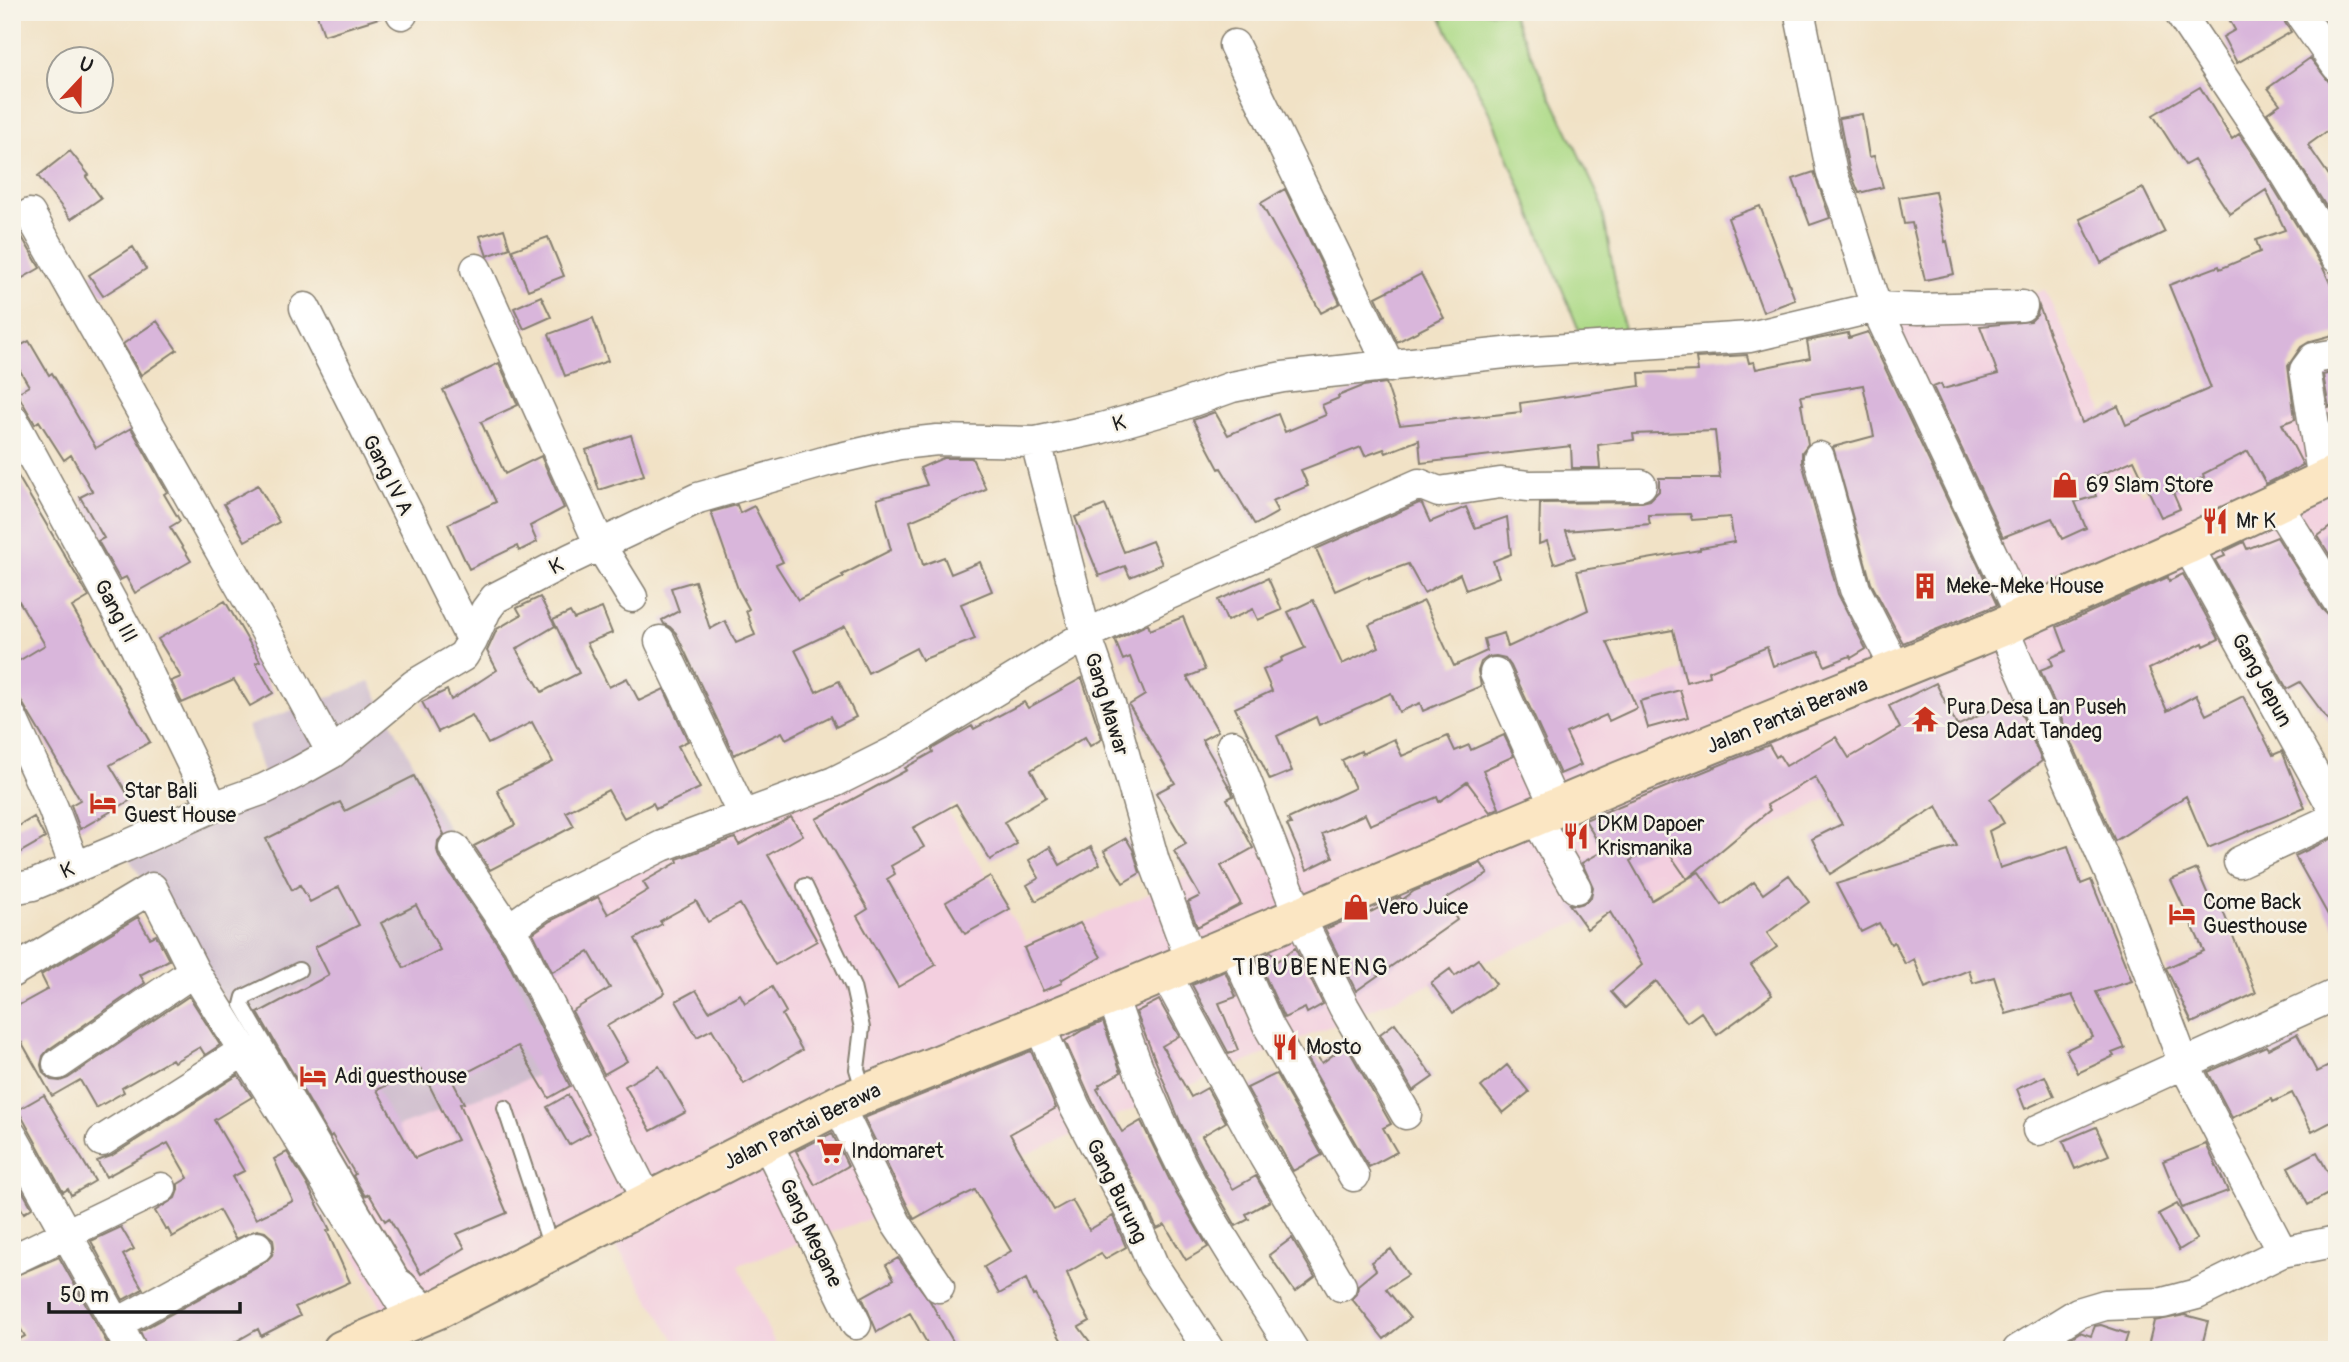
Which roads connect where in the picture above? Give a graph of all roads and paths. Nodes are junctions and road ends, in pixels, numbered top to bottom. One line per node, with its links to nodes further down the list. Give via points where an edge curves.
1 (2179, 12): 7 (street)
2 (2300, 12): 5 (street)
3 (1801, 20): 10 (street, via 1832,174)
4 (1234, 45): 13 (street)
5 (2337, 66)
6 (30, 214): 32 (street)
7 (2337, 258)
8 (476, 269): 20 (street)
9 (2022, 306): 10 (street, K)
10 (1876, 307): 13 (street, K, via 1750,337 1505,353); 24 (street)
11 (305, 308): 26 (street, Gang IV A)
12 (2337, 354): 17 (street, via 2314,358 2305,370)
13 (1390, 367): 15 (street, K, via 1283,377 1232,387 1102,428)
14 (12, 419): 33 (street, Gang III, via 128,632)
15 (1036, 442): 20 (street, K, via 937,440 827,461 698,498); 25 (street, Gang Mawar)
16 (1819, 457): 28 (street, via 1855,589)
17 (2330, 477): 19 (street, Jalan Pantai Berawa)
18 (1641, 485): 25 (street, via 1500,483 1439,492 1419,484)
19 (2276, 502): 21 (street, Jalan Pantai Berawa); 23 (street)
20 (600, 545): 22 (street); 26 (street, K, via 495,598)
21 (2187, 545): 24 (street, Jalan Pantai Berawa); 36 (street, Gang Jepun)
22 (632, 597)
23 (2337, 600)
24 (2012, 623): 28 (street, Jalan Pantai Berawa); 55 (street)
25 (1086, 635): 35 (street, via 897,751 834,782); 46 (street, Gang Mawar, via 1154,861)
26 (472, 641): 32 (street, K, via 463,656 414,685)
27 (660, 641): 35 (street)
28 (1897, 671): 34 (street, Jalan Pantai Berawa)
29 (1495, 673): 34 (street)
30 (12, 718): 39 (street)
31 (1232, 746): 43 (street)
32 (332, 752): 33 (street, K, via 264,789)
33 (213, 807): 39 (street, K)
34 (1545, 813): 41 (street); 43 (street, Jalan Pantai Berawa)
35 (743, 815): 44 (street, via 662,846 541,906)
36 (2337, 816): 38 (street)
37 (454, 848): 44 (street)
38 (2239, 862)
39 (75, 867): 42 (street, K)
40 (805, 886): 56 (lane, via 853,986 862,1028)
41 (1576, 888)
42 (12, 890)
43 (1299, 916): 45 (street, Jalan Pantai Berawa); 58 (street, via 1344,1007)
44 (510, 928): 65 (street)
45 (1232, 944): 46 (street, Jalan Pantai Berawa); 63 (street, via 1269,1027)
46 (1178, 967): 51 (street, Jalan Pantai Berawa); 72 (street, Gang Mawar, via 1264,1156)
47 (299, 970): 76 (lane, via 244,998 242,1005 401,1276 408,1280)
48 (194, 971): 49 (street, via 152,888); 53 (street); 54 (street)
49 (12, 972)
50 (2337, 994): 55 (street)
51 (1112, 995): 52 (street, Jalan Pantai Berawa); 80 (street, via 1164,1129 1205,1208)
52 (1040, 1025): 56 (street, Jalan Pantai Berawa); 79 (street, Gang Burung, via 1153,1265)
53 (245, 1050): 61 (street); 76 (street)
54 (58, 1064)
55 (2184, 1064): 59 (street); 70 (street)
56 (852, 1100): 62 (street, Jalan Pantai Berawa); 73 (street, via 896,1223)
57 (505, 1108): 69 (lane)
58 (1406, 1114)
59 (2038, 1130)
60 (12, 1136): 66 (street)
61 (102, 1141)
62 (766, 1141): 65 (street, Jalan Pantai Berawa); 75 (street, Gang Megane)
63 (1354, 1176)
64 (160, 1188): 66 (street)
65 (649, 1203): 69 (street, Jalan Pantai Berawa)
66 (67, 1233): 71 (street); 74 (street)
67 (2337, 1241): 70 (street)
68 (257, 1247): 74 (street)
69 (552, 1252): 76 (street, Jalan Pantai Berawa)
70 (2283, 1252): 81 (street, via 2197,1294 2164,1303 2105,1305 2078,1312)
71 (12, 1260)
72 (1341, 1286)
73 (939, 1287)
74 (118, 1323): 77 (street)
75 (856, 1324)
76 (425, 1327): 78 (street, Jalan Pantai Berawa)
77 (131, 1350)
78 (342, 1350)
79 (1209, 1350)
80 (1293, 1350)
81 (2018, 1350)

